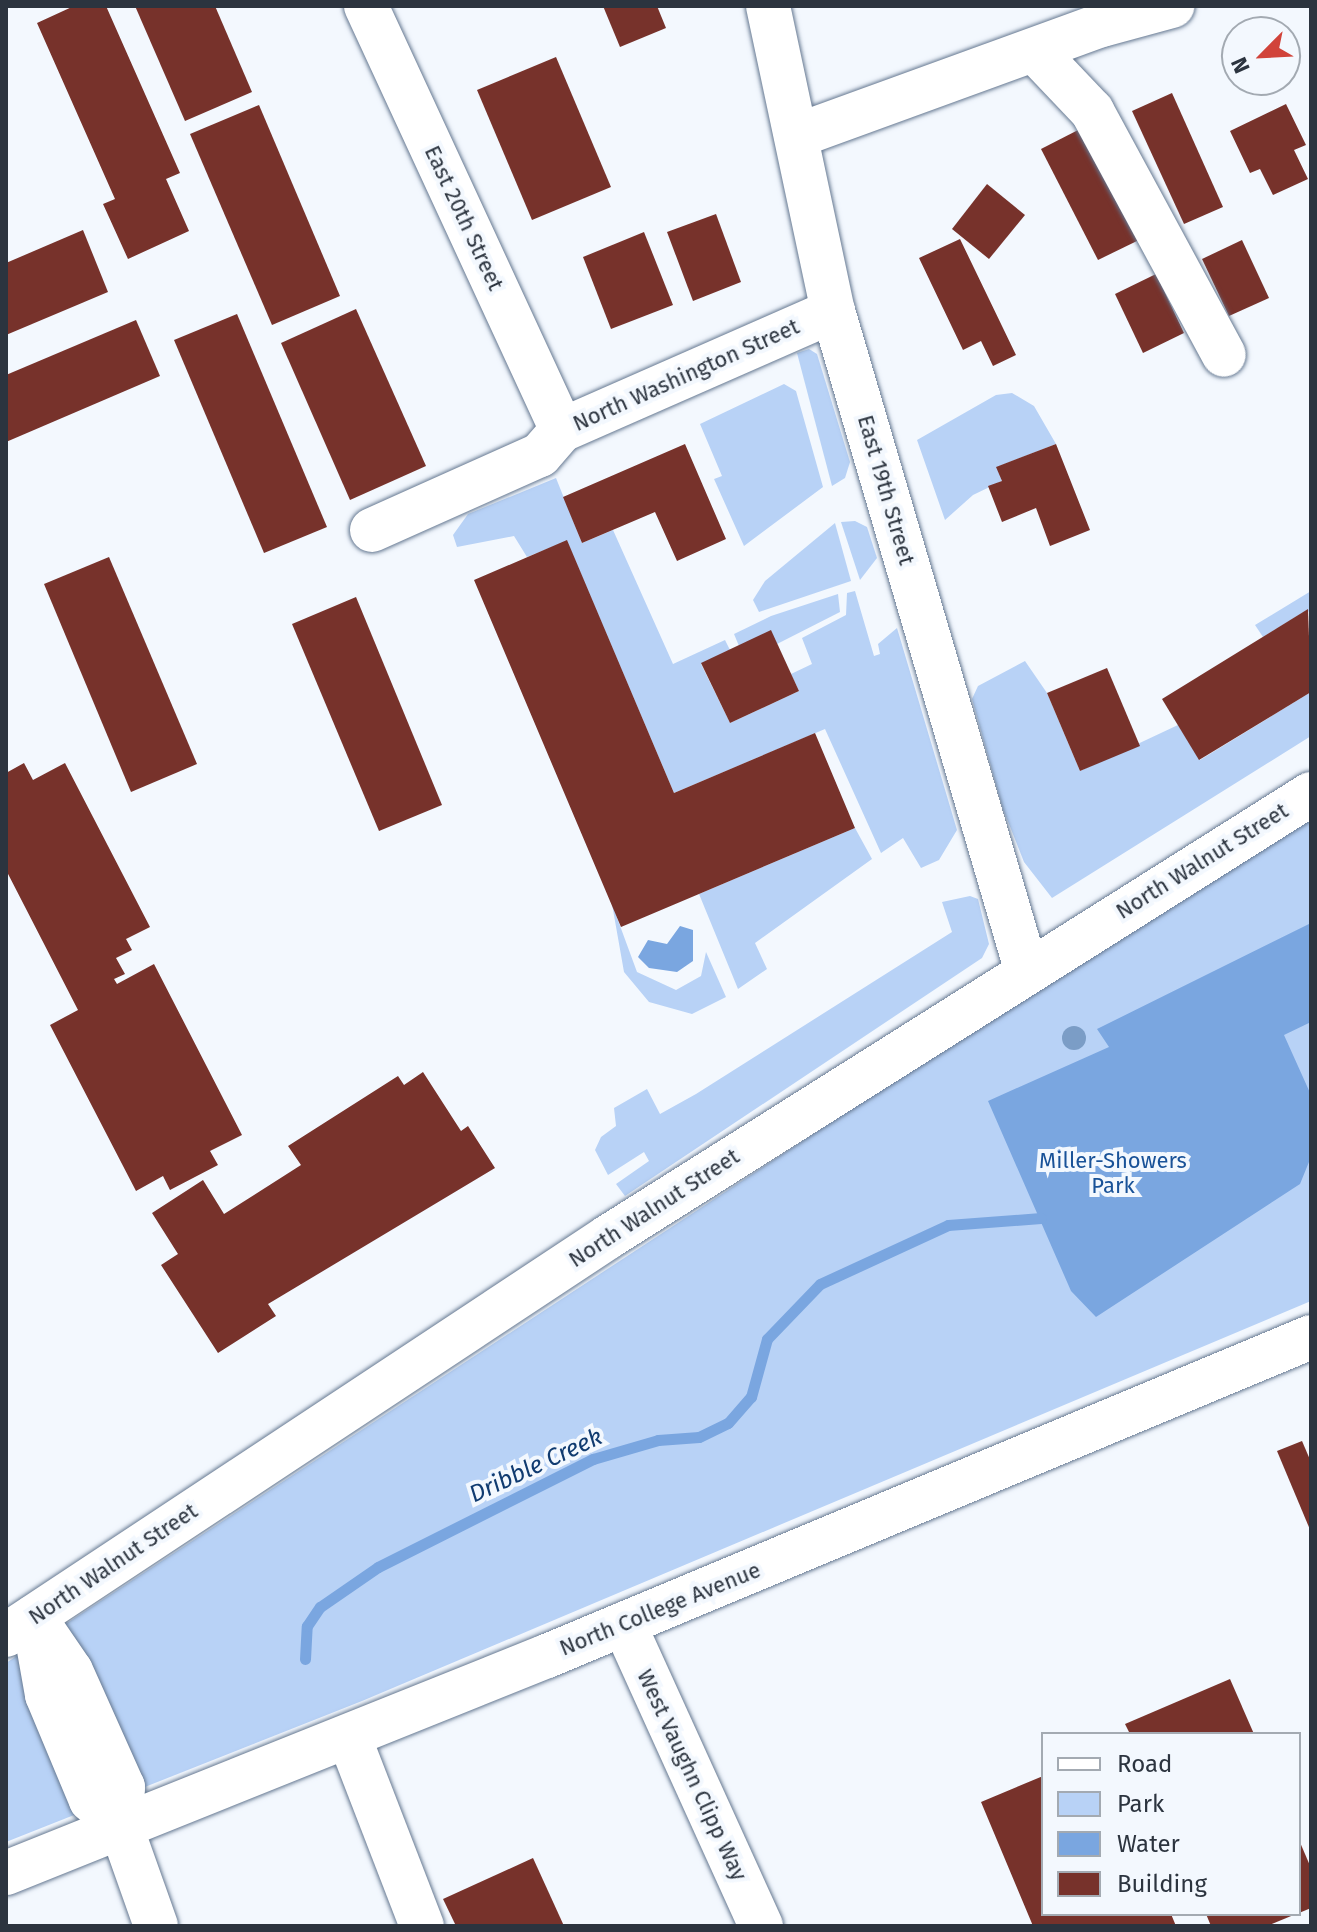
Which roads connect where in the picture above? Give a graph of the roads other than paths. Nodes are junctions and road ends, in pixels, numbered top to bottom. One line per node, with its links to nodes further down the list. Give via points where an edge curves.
1 (366, 6): 8 (street, East 20th Street)
2 (768, 6): 5 (street, East 19th Street)
3 (1172, 6): 4 (street)
4 (1055, 32): 5 (street); 7 (street)
5 (799, 135): 6 (street, East 19th Street)
6 (833, 311): 8 (street, North Washington Street); 11 (street, East 19th Street)
7 (1224, 355)
8 (562, 430): 9 (street, North Washington Street, via 540,455)
9 (372, 530)
10 (1311, 794): 11 (street, North Walnut Street)
11 (1026, 969): 14 (street, North Walnut Street, via 595,1245)
12 (1311, 1337): 13 (street, North College Avenue)
13 (624, 1624): 15 (street, North College Avenue); 20 (street, West Vaughn Clipp Way)
14 (20, 1626): 16 (street, via 71,1671 123,1787)
15 (349, 1737): 16 (street, North College Avenue); 19 (street)
16 (121, 1827): 17 (street, North College Avenue); 18 (street)
17 (6, 1873)
18 (156, 1926)
19 (422, 1926)
20 (761, 1926)

